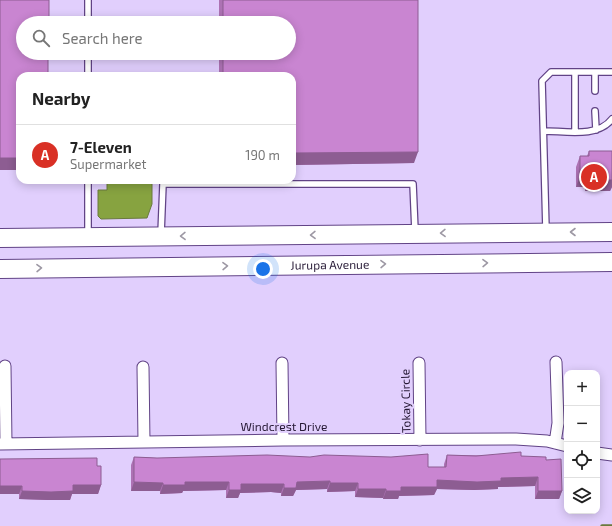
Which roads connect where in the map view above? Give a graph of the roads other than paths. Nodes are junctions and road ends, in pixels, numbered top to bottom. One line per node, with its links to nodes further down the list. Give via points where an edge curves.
1 (88, 0): 2 (lane)
2 (88, 16)
3 (88, 60): 4 (lane)
4 (88, 72)
5 (575, 72): 6 (lane); 12 (lane, via 551,72 542,81); 13 (lane)
6 (595, 72): 7 (lane); 8 (lane)
7 (612, 72)
8 (595, 91)
9 (596, 111): 11 (lane)
10 (612, 119): 11 (lane, via 607,125)
11 (596, 130): 13 (lane)
12 (544, 131): 13 (lane); 15 (lane)
13 (575, 131)
14 (88, 184): 19 (lane)
15 (546, 232): 16 (main road, one-way to 15); 17 (main road, one-way to 17)
16 (612, 232)
17 (415, 234): 18 (main road, one-way to 18); 18 (lane, via 413,184 163,184)
18 (161, 236): 19 (main road)
19 (88, 237): 20 (main road)
20 (0, 238)
21 (612, 262): 22 (main road, Jurupa Avenue, one-way to 21)
22 (0, 269)
23 (556, 362): 31 (street, via 558,423)
24 (282, 363): 28 (street)
25 (418, 363): 29 (street, Tokay Circle)
26 (5, 366): 32 (street)
27 (143, 367): 30 (street)
28 (283, 440): 29 (street, Windcrest Drive); 30 (street, Windcrest Drive)
29 (420, 440): 31 (street, Windcrest Drive, via 516,439)
30 (144, 442): 32 (street, Windcrest Drive)
31 (555, 443): 33 (street, Windcrest Drive)
32 (3, 444)
33 (564, 445)
34 (600, 453): 35 (street)
35 (612, 455)

